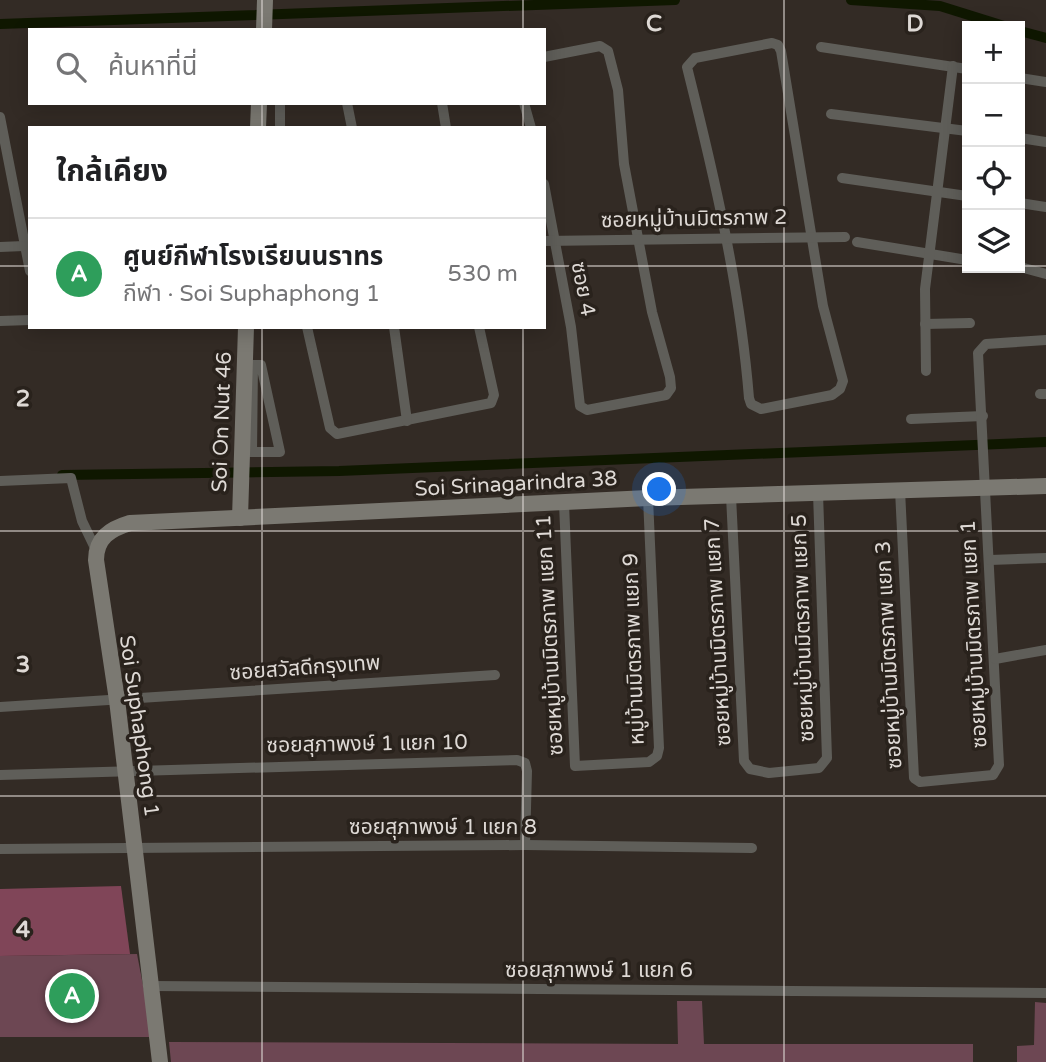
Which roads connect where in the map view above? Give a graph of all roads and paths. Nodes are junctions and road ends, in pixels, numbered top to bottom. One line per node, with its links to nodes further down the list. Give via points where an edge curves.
1 (265, 0): 2 (street)
2 (264, 26)
3 (821, 47): 5 (street)
4 (546, 57): 34 (street, via 600,46 608,51 618,90 622,152)
5 (953, 66): 6 (street); 21 (street)
6 (962, 68)
7 (1025, 79): 8 (street)
8 (1046, 82)
9 (260, 105): 16 (street)
10 (280, 105): 17 (street)
11 (347, 105): 18 (street)
12 (442, 105): 19 (street)
13 (525, 105): 20 (street)
14 (831, 114): 21 (street)
15 (0, 117): 37 (street)
16 (258, 126)
17 (280, 126)
18 (352, 126)
19 (446, 126)
20 (530, 126)
21 (944, 128): 22 (street); 26 (street)
22 (962, 130)
23 (1025, 139): 24 (street)
24 (1046, 142)
25 (842, 178): 26 (street)
26 (936, 191): 27 (street); 39 (street)
27 (962, 195)
28 (546, 203): 35 (street, ซอย 4)
29 (1025, 204): 30 (street)
30 (1046, 207)
31 (811, 237): 32 (street, ซอยหมู่บ้านมิตรภาพ 2); 33 (street, ซอยหมู่บ้านมิตรภาพ 2); 33 (street, via 842,385 832,395 761,409 749,398 743,333); 33 (street, via 781,51 772,43 695,58 687,67)
32 (845, 237)
33 (725, 238): 34 (street, ซอยหมู่บ้านมิตรภาพ 2)
34 (638, 239): 35 (street, ซอยหมู่บ้านมิตรภาพ 2); 35 (street, ซอย 4, via 670,392 587,410 578,402 571,327)
35 (550, 241)
36 (857, 242): 39 (street)
37 (24, 246): 38 (street); 41 (street)
38 (0, 247)
39 (929, 254): 40 (street); 47 (street)
40 (962, 259)
41 (28, 263)
42 (1025, 268): 43 (street)
43 (1046, 274)
44 (28, 320): 45 (street)
45 (0, 321)
46 (970, 323): 47 (street)
47 (925, 324): 53 (street)
48 (246, 329): 57 (street, Soi On Nut 46)
49 (307, 329): 56 (street, via 332,433)
50 (394, 329): 56 (street)
51 (478, 329): 56 (street, via 494,395 491,403)
52 (1046, 341): 54 (street, ซอยหมู่บ้านมิตรภาพ แยก 1, via 979,348)
53 (926, 371)
54 (983, 416): 55 (street); 60 (street, ซอยหมู่บ้านมิตรภาพ แยก 1)
55 (911, 419)
56 (407, 421)
57 (245, 455): 57 (street, via 280,452 261,365 253,365); 66 (street, Soi On Nut 46)
58 (0, 481): 67 (street, via 71,478 82,522)
59 (1046, 486): 60 (street, Soi Srinagarindra 38)
60 (986, 489): 61 (street, Soi Srinagarindra 38); 69 (street, ซอยหมู่บ้านมิตรภาพ แยก 1)
61 (900, 490): 62 (street, Soi Srinagarindra 38); 79 (street, ซอยหมู่บ้านมิตรภาพ แยก 3, via 913,774 920,782)
62 (818, 493): 63 (street, Soi Srinagarindra 38); 77 (street, ซอยหมู่บ้านมิตรภาพ แยก 5, via 827,758 819,768)
63 (731, 496): 64 (street, Soi Srinagarindra 38); 77 (street, ซอยหมู่บ้านมิตรภาพ แยก 7, via 744,761 756,771)
64 (648, 498): 65 (street, Soi Srinagarindra 38); 75 (street, หมู่บ้านมิตรภาพ แยก 9, via 657,756 649,762)
65 (564, 503): 66 (street, Soi Srinagarindra 38); 75 (street, ซอยหมู่บ้านมิตรภาพ แยก 11)
66 (240, 518): 67 (street, via 130,523 105,535)
67 (96, 550): 73 (street, Soi Suphaphong 1)
68 (1046, 558): 69 (street)
69 (990, 560): 71 (street, ซอยหมู่บ้านมิตรภาพ แยก 1)
70 (1046, 650): 71 (street)
71 (995, 659): 79 (street, ซอยหมู่บ้านมิตรภาพ แยก 1, via 998,770 993,775)
72 (495, 675): 73 (street, ซอยสวัสดีกรุงเทพ)
73 (117, 700): 74 (street, ซอยสวัสดีกรุงเทพ); 76 (street, Soi Suphaphong 1)
74 (0, 707)
75 (575, 766)
76 (126, 770): 78 (street); 80 (street, ซอยสุภาพงษ์ 1 แยก 10, via 517,760 526,767); 81 (street, Soi Suphaphong 1)
77 (787, 771)
78 (0, 775)
79 (952, 780)
80 (525, 845): 81 (street, ซอยสุภาพงษ์ 1 แยก 8); 82 (street, ซอยสุภาพงษ์ 1 แยก 8)
81 (135, 847): 83 (street, ซอยสุภาพงษ์ 1 แยก 8); 84 (street, Soi Suphaphong 1)
82 (752, 848)
83 (0, 849)
84 (151, 986): 85 (street, ซอยสุภาพงษ์ 1 แยก 6); 86 (street, Soi Suphaphong 1)
85 (1046, 993)
86 (160, 1062)

